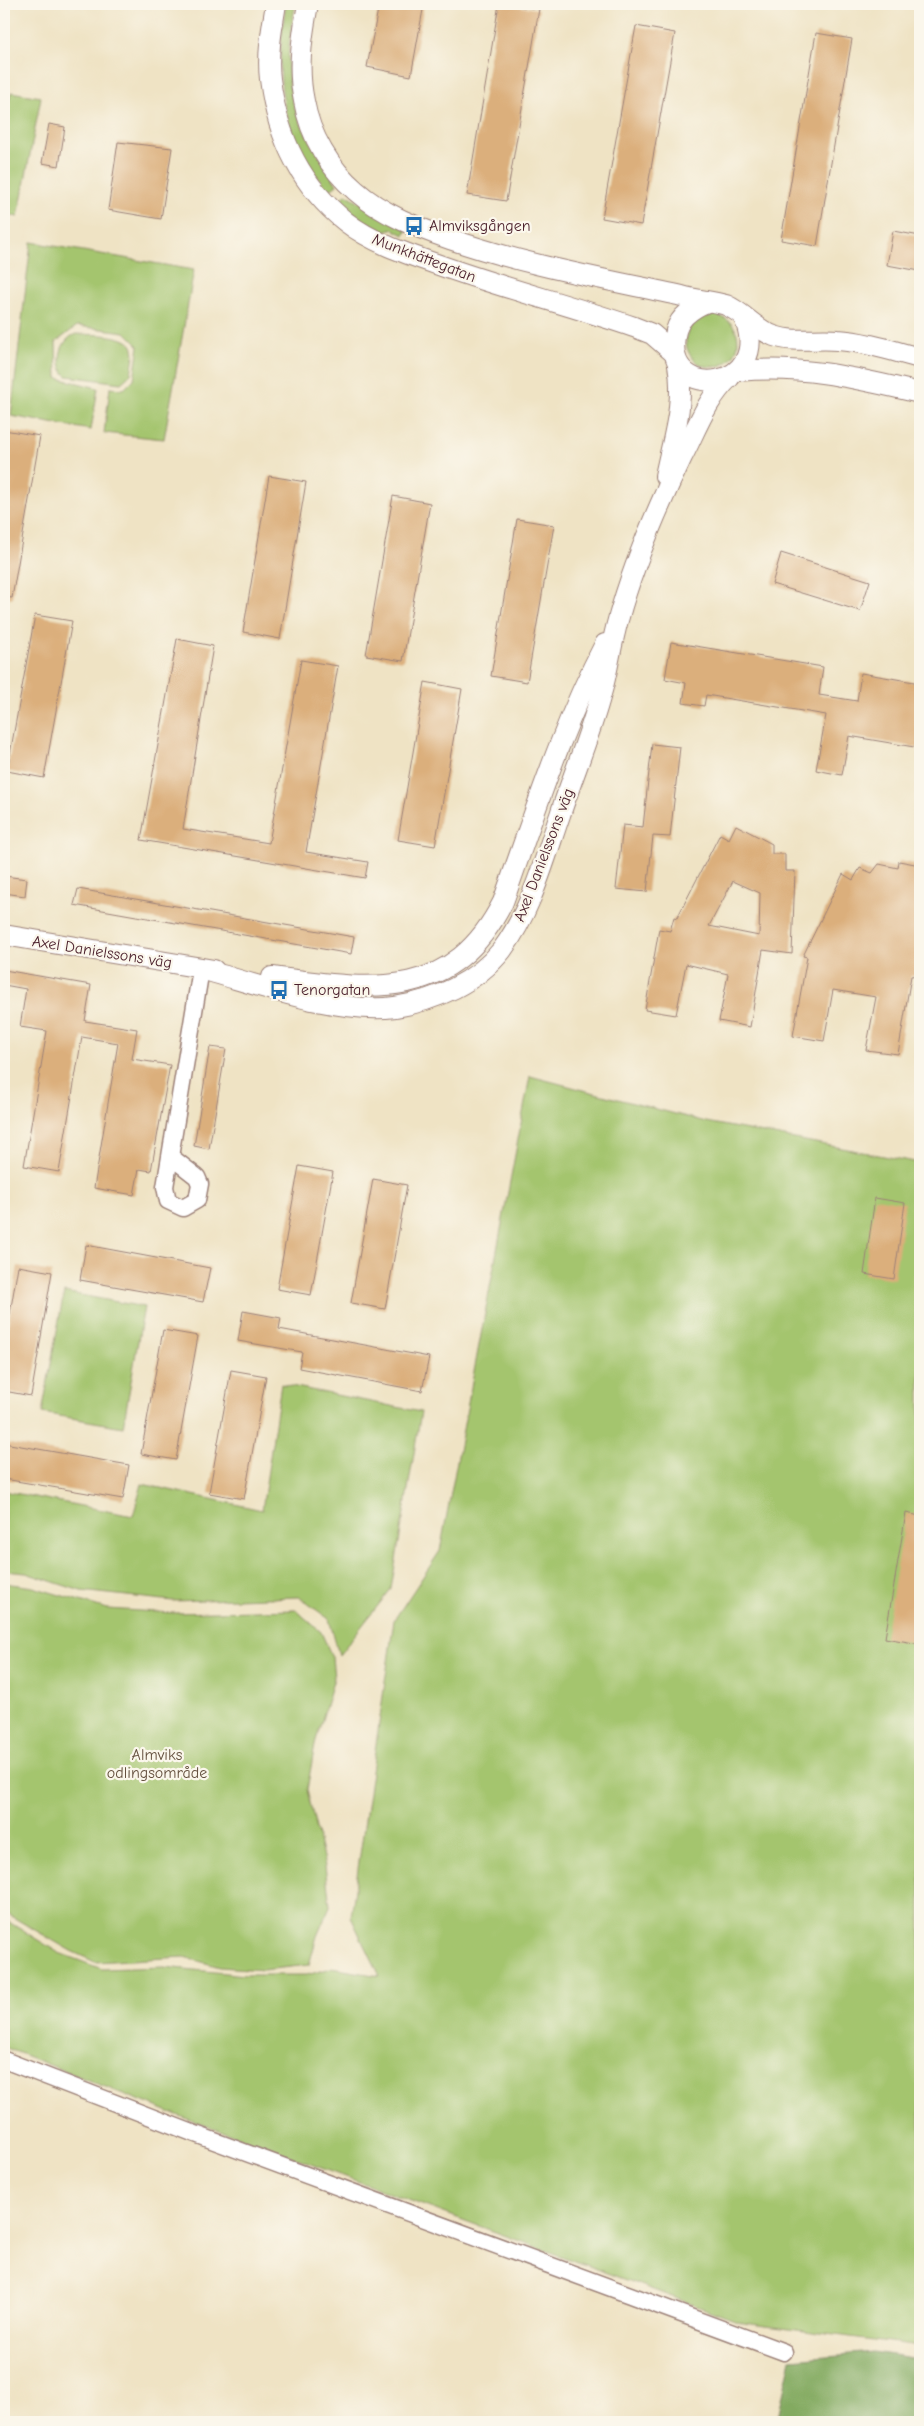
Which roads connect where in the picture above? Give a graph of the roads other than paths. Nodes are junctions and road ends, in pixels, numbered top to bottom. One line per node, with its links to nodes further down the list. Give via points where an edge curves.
1 (276, 4): 6 (street, Munkhättegatan, via 270,43 270,78 279,128 298,168 328,206 347,223 404,253 652,334)
2 (308, 4): 3 (street, Munkhättegatan, via 300,50 304,103 323,152 340,176 357,192 414,226 485,251)
3 (707, 302): 4 (street, Munkhättegatan, via 726,305); 6 (street, via 695,307 679,323 675,334)
4 (744, 318): 5 (street, Munkhättegatan, via 759,329 784,339 839,340); 7 (street, via 749,342 746,359)
5 (920, 358)
6 (676, 359): 7 (street, Munkhättegatan, via 692,376 704,381 717,382); 9 (street, Axel Danielssons väg, via 682,387 680,405)
7 (734, 374): 8 (street, Munkhättegatan, via 795,368); 9 (street, Axel Danielssons väg, via 721,385 704,412)
8 (920, 393)
9 (658, 507): 11 (street, Axel Danielssons väg, via 618,620 583,686 552,764 503,902 492,924 460,957 442,969 397,986 370,987)
10 (4, 935): 11 (street, Axel Danielssons väg)
11 (201, 969): 12 (street)
12 (170, 1156)
13 (4, 2060): 14 (street)
14 (784, 2352)

